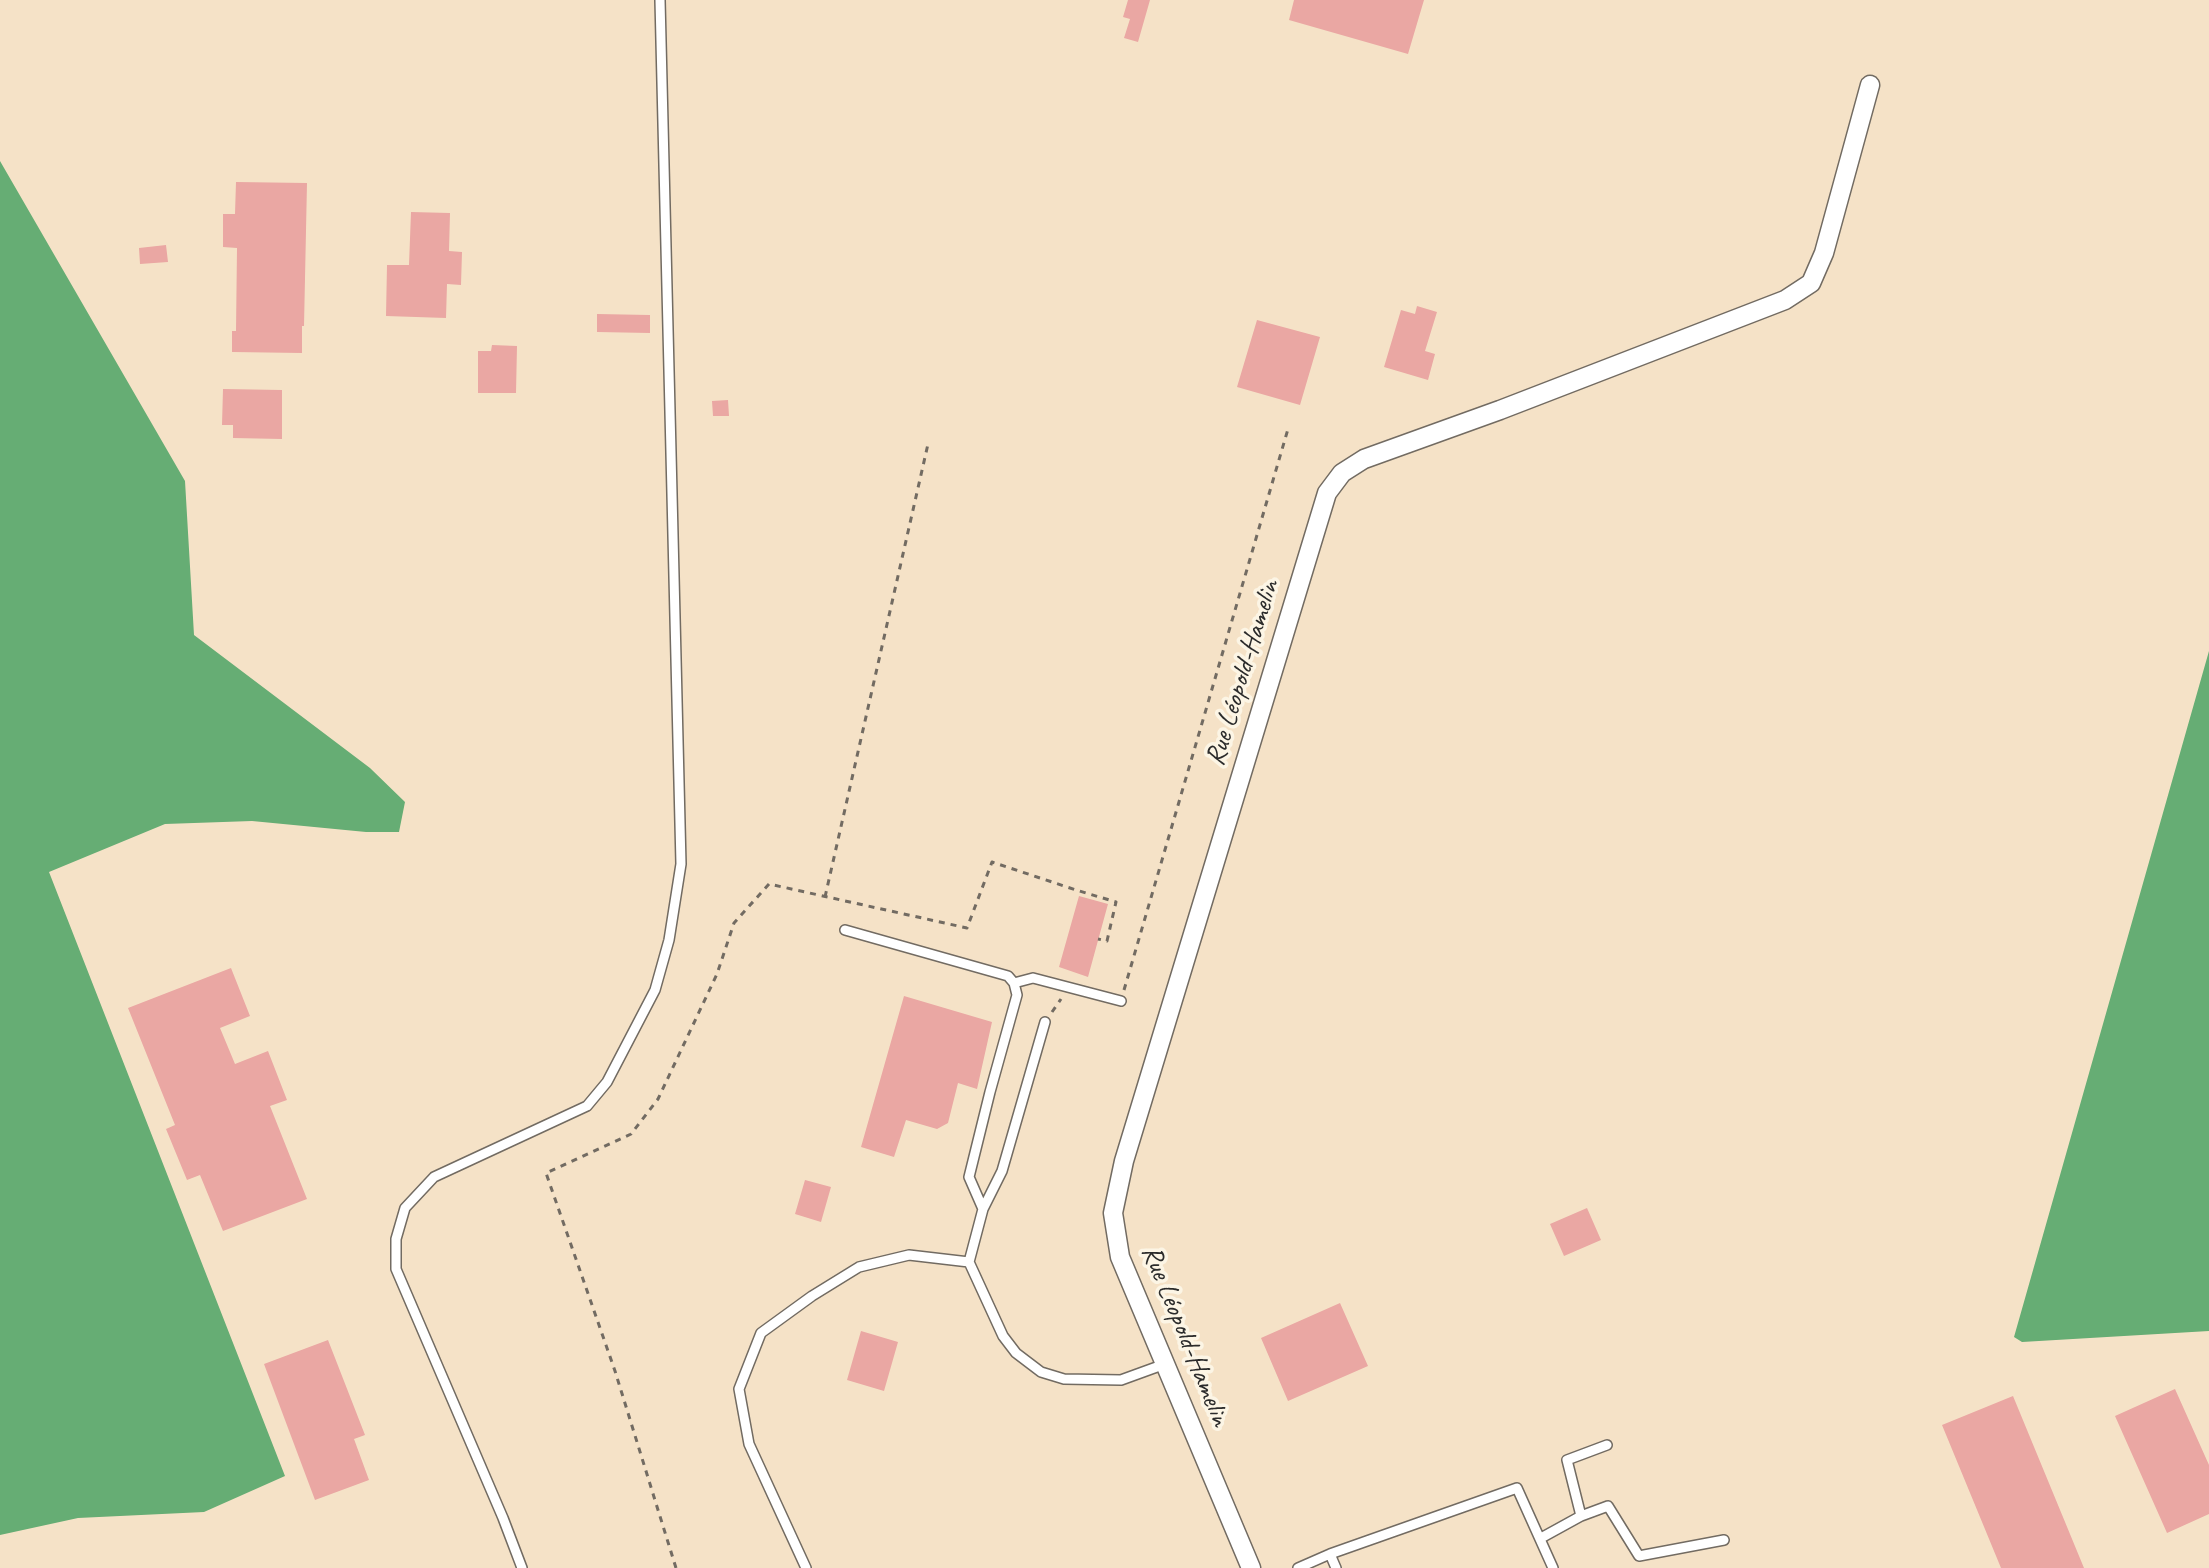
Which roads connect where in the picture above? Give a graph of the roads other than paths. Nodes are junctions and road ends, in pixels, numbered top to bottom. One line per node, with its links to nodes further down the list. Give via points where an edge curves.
1 (660, 0): 15 (lane, via 681,864 669,940 655,990 607,1082 587,1106 434,1177 405,1208 396,1239 396,1269)
2 (1870, 85): 9 (street, Rue Léopold-Hamelin, via 1811,283 1785,300 1364,459 1342,473 1327,493 1124,1161 1113,1213 1120,1257)
3 (845, 930): 4 (lane, via 1008,976)
4 (1014, 983): 5 (lane, via 1033,978); 7 (lane, via 1017,995 969,1177)
5 (1121, 1001)
6 (1045, 1022): 7 (lane, via 1002,1171)
7 (983, 1209): 8 (lane)
8 (969, 1262): 9 (lane, via 1003,1336 1041,1372 1064,1379 1121,1380); 16 (lane, via 909,1255 859,1267 761,1333 739,1389 749,1444)
9 (1165, 1364): 17 (street, Rue Léopold-Hamelin)
10 (1607, 1445): 11 (lane, via 1567,1460)
11 (1581, 1516): 12 (lane); 13 (lane, via 1608,1506 1639,1556)
12 (1541, 1538): 14 (lane, via 1517,1488); 20 (lane)
13 (1724, 1540)
14 (1330, 1554): 18 (lane); 19 (lane)
15 (522, 1568)
16 (806, 1568)
17 (1251, 1568)
18 (1298, 1568)
19 (1336, 1568)
20 (1553, 1568)

